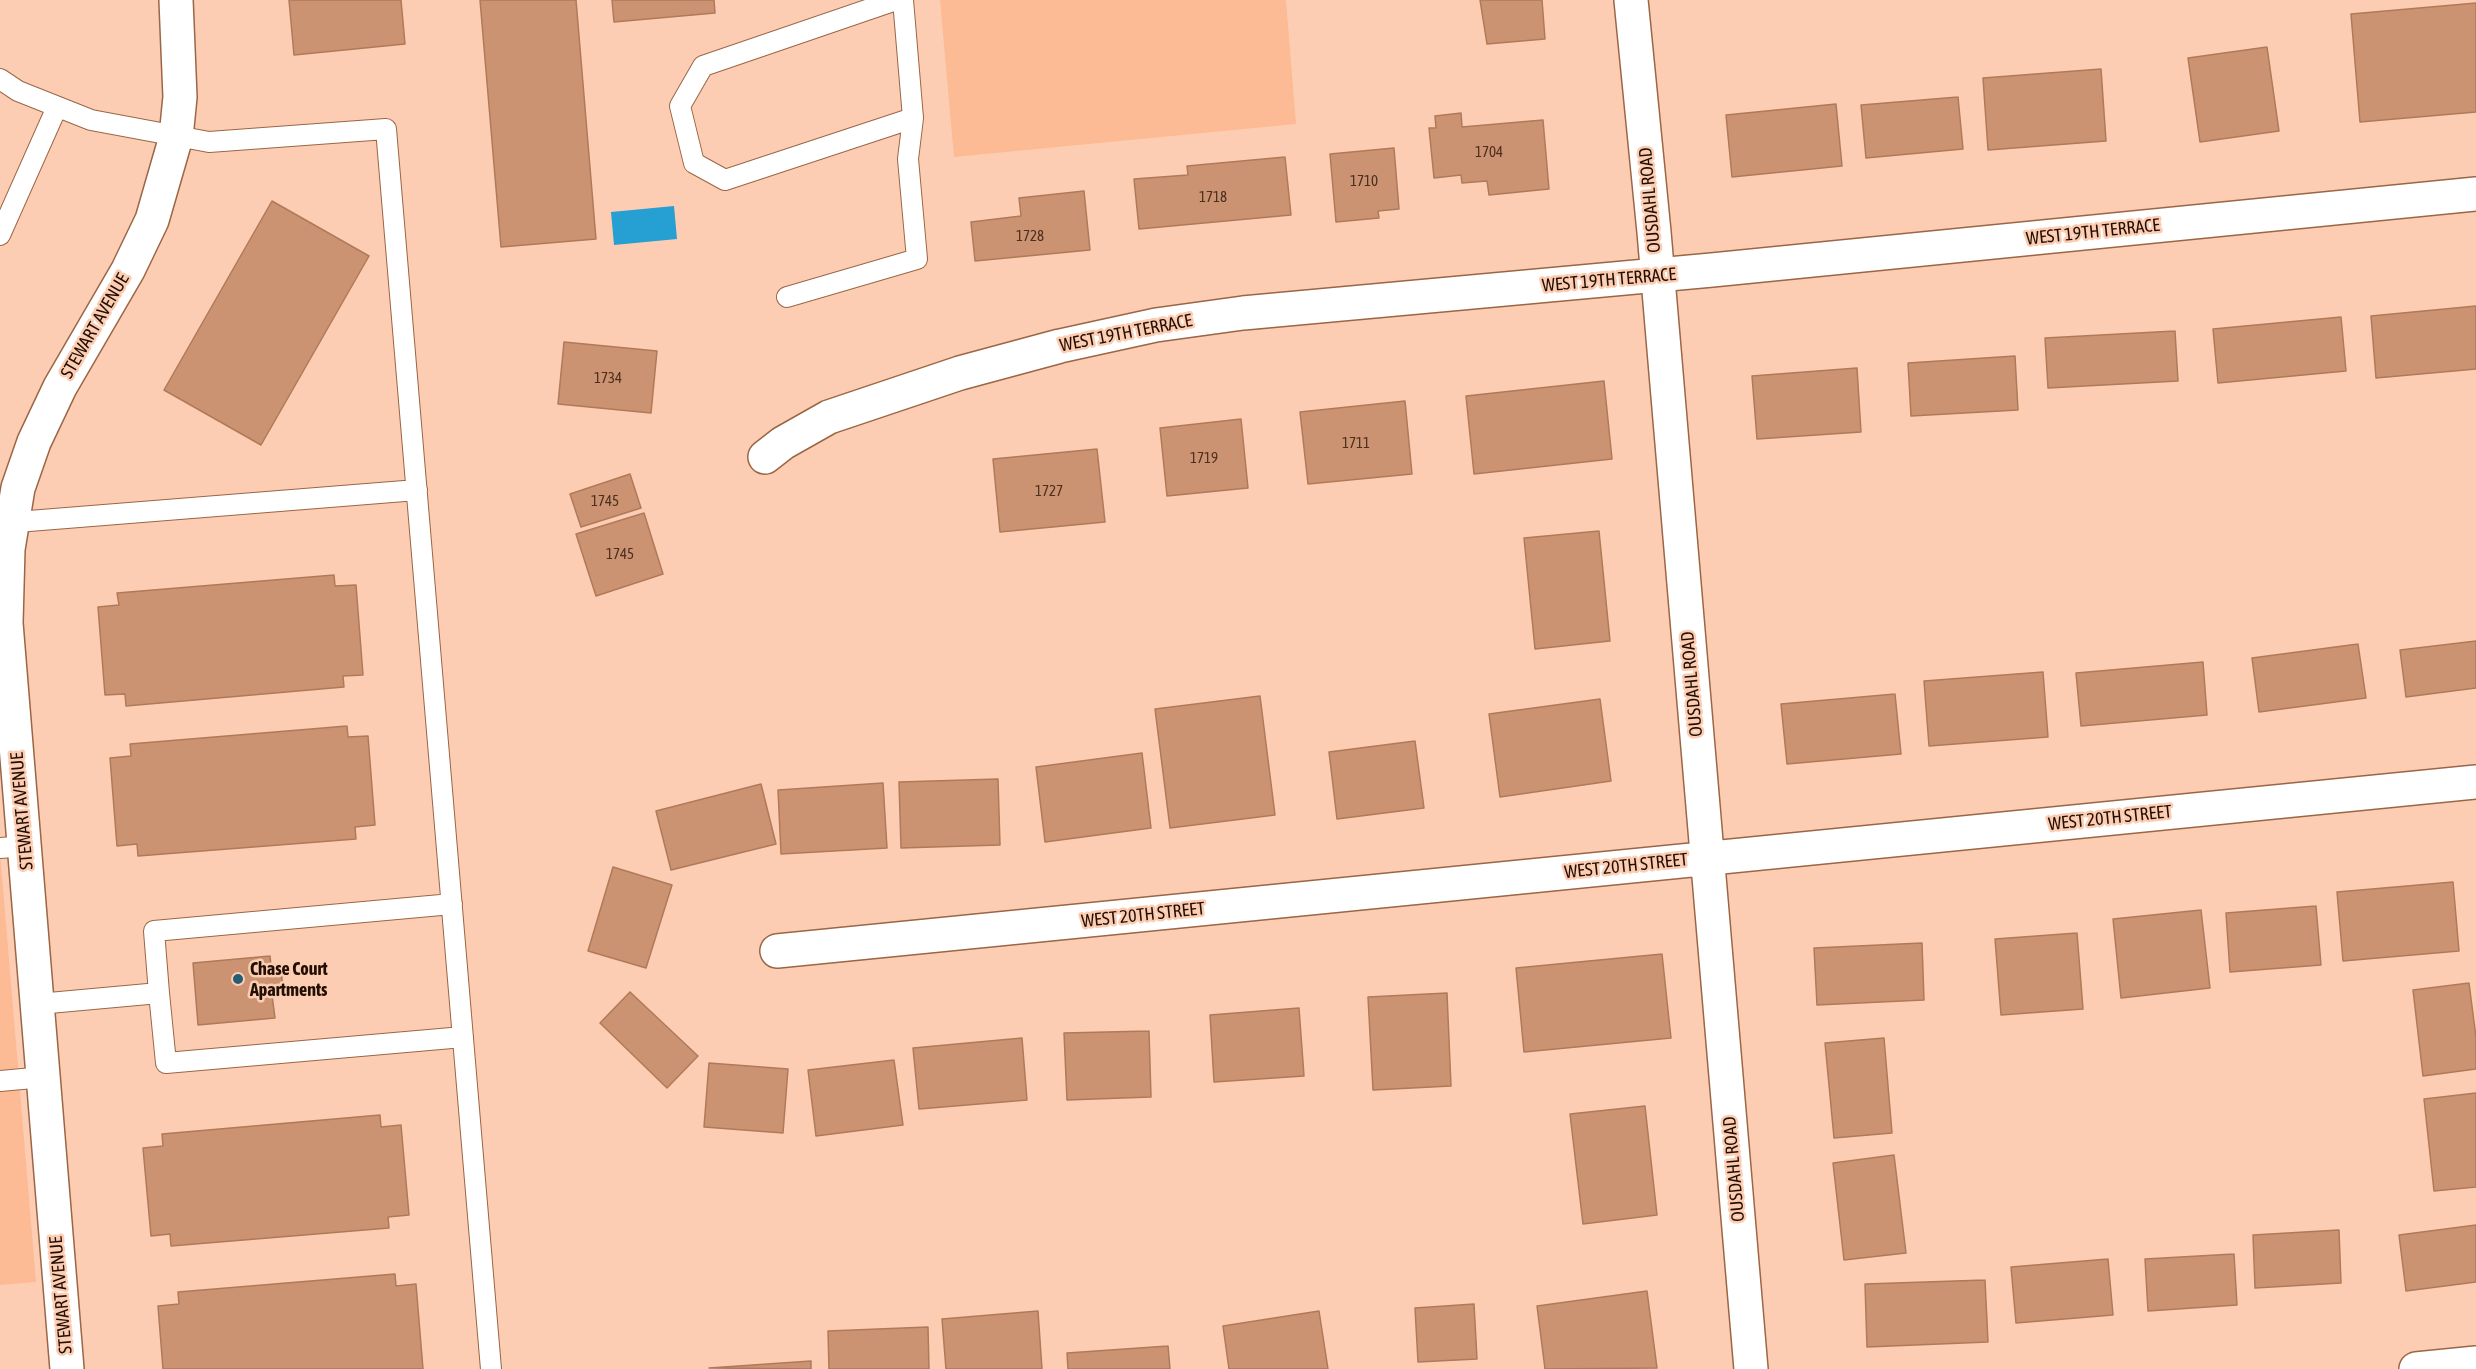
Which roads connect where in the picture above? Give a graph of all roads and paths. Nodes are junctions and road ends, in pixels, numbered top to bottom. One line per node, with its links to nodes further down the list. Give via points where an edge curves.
1 (176, 0): 8 (street, STEWART AVENUE, via 180,97)
2 (896, 0): 7 (lane, via 704,66 680,106 694,163 725,180)
3 (903, 0): 7 (lane)
4 (1631, 0): 11 (street, OUSDAHL ROAD)
5 (0, 79): 6 (lane)
6 (57, 107): 8 (lane, via 91,120); 10 (lane)
7 (914, 118): 12 (lane, via 908,159 917,259)
8 (176, 137): 14 (lane, via 209,142 386,129); 15 (street, STEWART AVENUE, via 152,220 128,270 60,387 34,442)
9 (2476, 194): 11 (street, WEST 19TH TERRACE)
10 (0, 235)
11 (1657, 275): 13 (street, WEST 19TH TERRACE, via 1243,313 1156,326 960,373 819,422); 18 (street, OUSDAHL ROAD)
12 (787, 297)
13 (765, 457)
14 (417, 490): 15 (lane); 19 (lane)
15 (5, 523): 17 (street, STEWART AVENUE)
16 (2476, 782): 18 (street, WEST 20TH STREET)
17 (13, 847): 22 (street, STEWART AVENUE)
18 (1707, 858): 20 (street, WEST 20TH STREET); 29 (street, OUSDAHL ROAD)
19 (452, 904): 21 (lane, via 154,931); 23 (lane)
20 (777, 951)
21 (159, 993): 22 (lane); 23 (lane, via 166,1063)
22 (38, 1004): 24 (street, STEWART AVENUE)
23 (463, 1036): 28 (lane)
24 (44, 1077): 25 (lane); 27 (street, STEWART AVENUE)
25 (0, 1081)
26 (2476, 1363): 30 (street)
27 (67, 1369)
28 (491, 1369)
29 (1751, 1369)
30 (2416, 1369)

